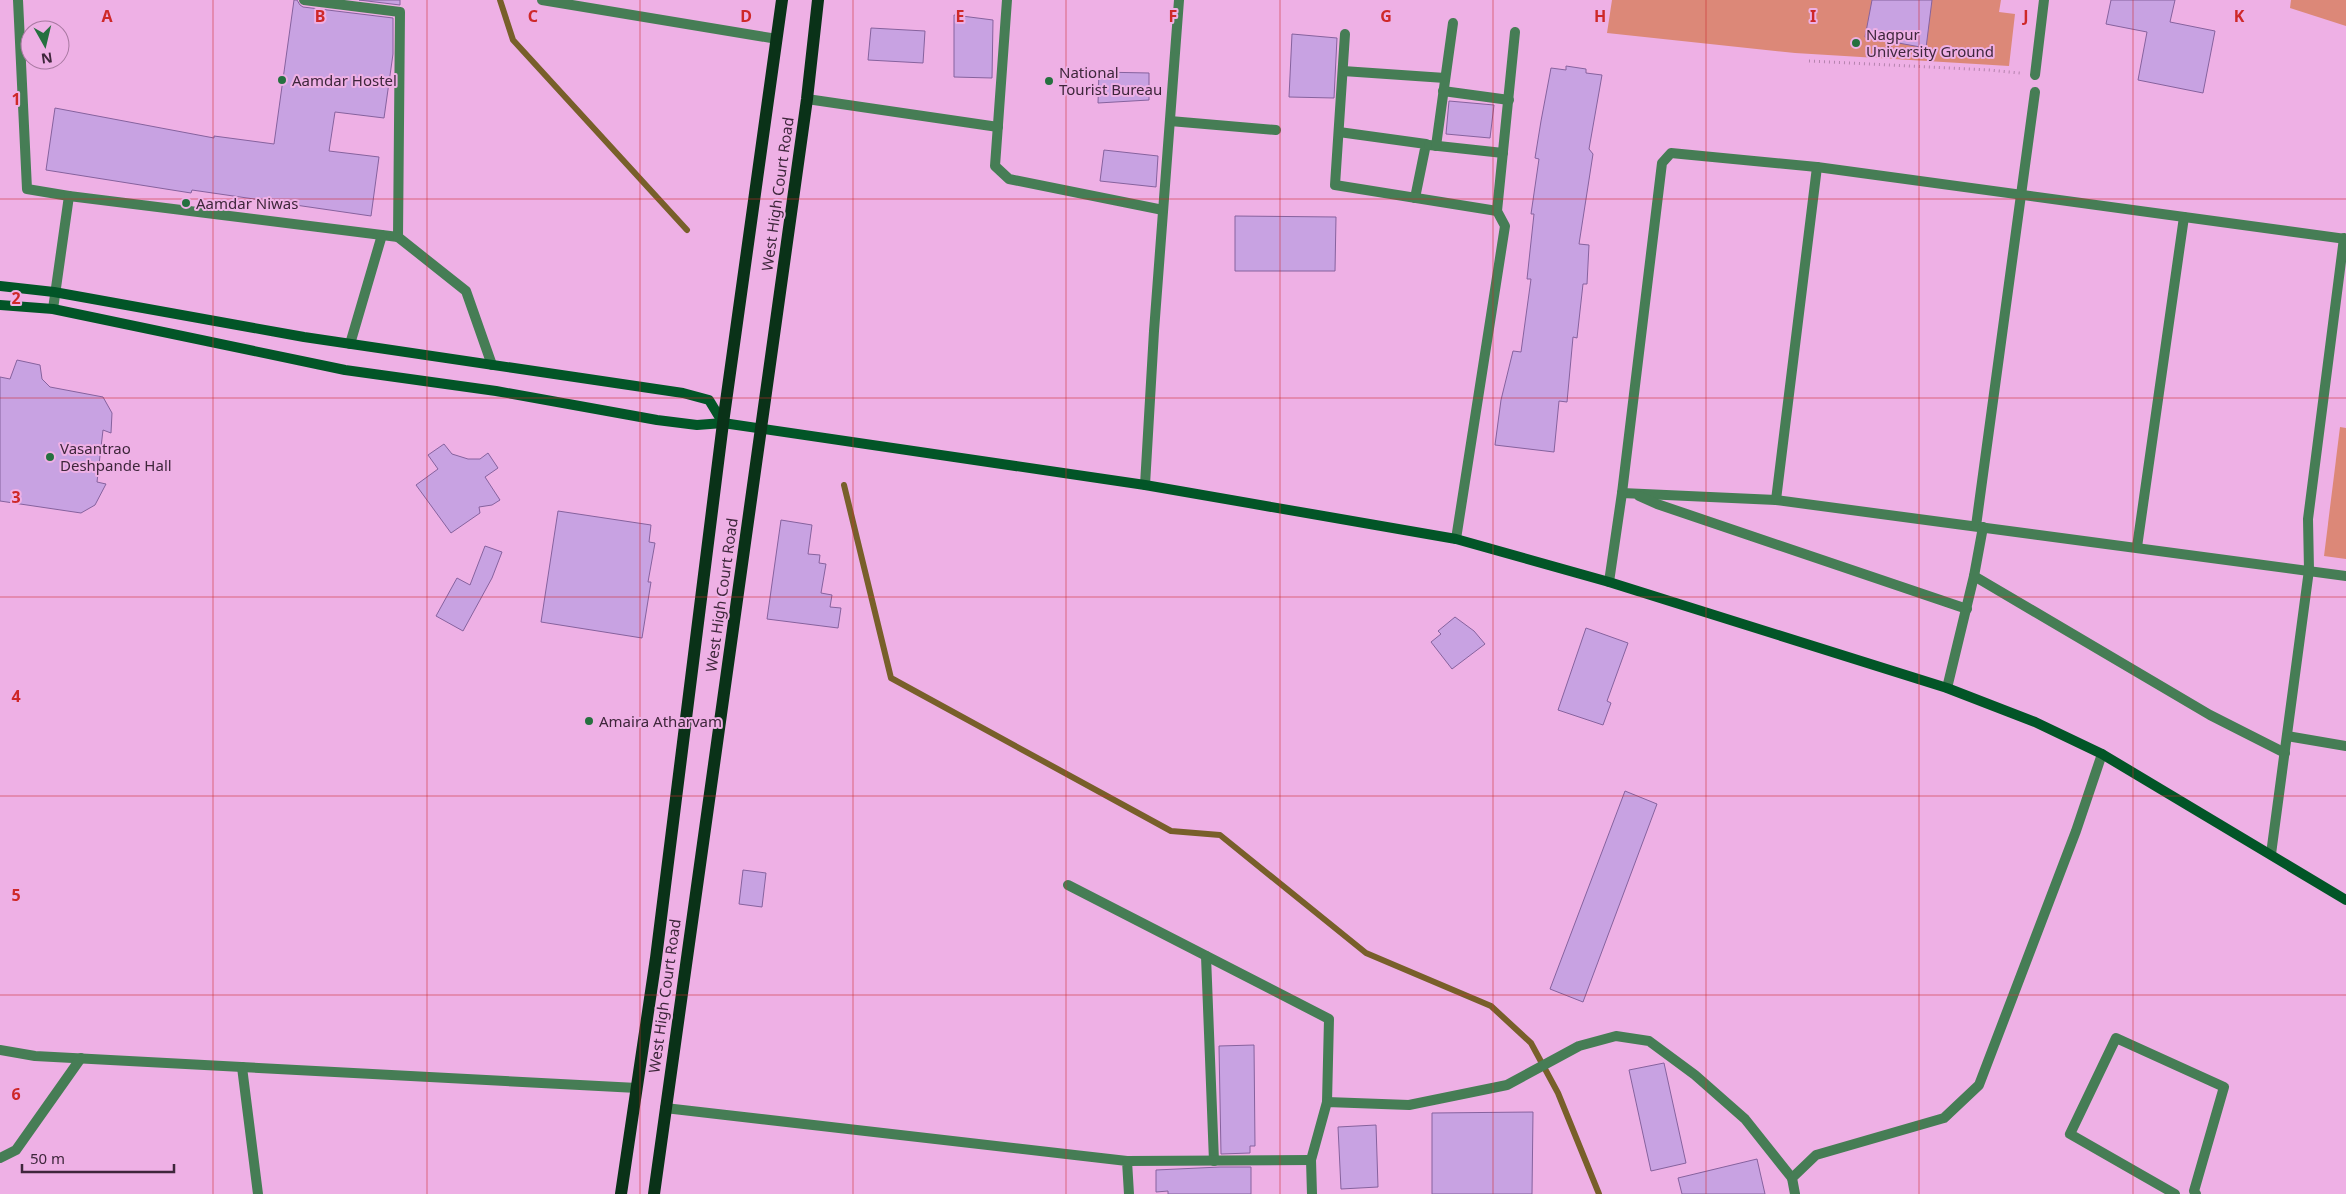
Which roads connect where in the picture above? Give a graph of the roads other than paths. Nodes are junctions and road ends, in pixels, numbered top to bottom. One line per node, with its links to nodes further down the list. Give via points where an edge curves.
1 (18, 0): 27 (street, via 27,189)
2 (304, 0): 34 (street, via 400,12)
3 (542, 0): 12 (street)
4 (782, 0): 12 (main road, West High Court Road)
5 (818, 0): 18 (main road, West High Court Road)
6 (1007, 0): 21 (street)
7 (1179, 0): 20 (street)
8 (2044, 0): 14 (street)
9 (1453, 23): 15 (street)
10 (1516, 32): 19 (street)
11 (1345, 34): 13 (street)
12 (777, 39): 42 (main road, West High Court Road)
13 (1343, 71): 15 (street); 23 (street)
14 (2035, 75)
15 (1445, 78): 16 (street)
16 (1443, 91): 19 (street); 24 (street)
17 (2035, 92): 28 (street)
18 (806, 99): 21 (street); 43 (main road, West High Court Road)
19 (1509, 100): 25 (street)
20 (1170, 121): 22 (street); 30 (street)
21 (998, 127): 30 (street, via 995,166 1009,179)
22 (1276, 130)
23 (1339, 132): 24 (street); 29 (street, via 1335,185)
24 (1431, 145): 25 (street); 29 (street)
25 (1503, 154): 31 (street)
26 (1817, 167): 28 (street); 45 (street, via 1671,153 1662,163); 47 (street)
27 (69, 196): 33 (street); 37 (street)
28 (2020, 196): 32 (street); 48 (street)
29 (1415, 198): 31 (street)
30 (1163, 210): 44 (street)
31 (1497, 212): 49 (street, via 1505,226)
32 (2184, 217): 35 (street); 50 (street)
33 (382, 234): 34 (street); 40 (street)
34 (398, 237): 41 (street, via 466,291)
35 (2345, 239): 51 (street, via 2308,518)
36 (0, 286): 37 (main road)
37 (54, 292): 39 (street); 40 (main road)
38 (0, 305): 39 (main road)
39 (53, 309): 42 (main road, via 345,370 496,391 657,420 697,425)
40 (350, 344): 41 (main road)
41 (492, 365): 42 (main road, via 684,393 709,400)
42 (723, 423): 43 (main road); 68 (main road, West High Court Road)
43 (761, 430): 44 (main road); 70 (main road, West High Court Road)
44 (1145, 485): 49 (main road)
45 (1622, 493): 46 (street); 54 (street)
46 (1634, 494): 47 (street); 55 (street)
47 (1776, 500): 48 (street)
48 (1979, 526): 50 (street); 52 (street)
49 (1456, 539): 54 (main road)
50 (2137, 547): 51 (street)
51 (2309, 570): 53 (street); 57 (street)
52 (1974, 576): 55 (street); 59 (street, via 2210,715)
53 (2346, 576)
54 (1609, 582): 56 (main road)
55 (1967, 609): 56 (street)
56 (1947, 688): 60 (main road, via 2035,722)
57 (2286, 736): 58 (street); 59 (street)
58 (2346, 746)
59 (2285, 752): 61 (street)
60 (2102, 754): 61 (main road); 75 (street, via 1979,1086 1944,1118 1816,1155)
61 (2271, 854): 63 (main road)
62 (1068, 885): 64 (street)
63 (2346, 900)
64 (1206, 956): 69 (street, via 1329,1019); 74 (street)
65 (0, 1050): 66 (street, via 35,1056)
66 (81, 1058): 67 (street); 71 (street, via 16,1150)
67 (242, 1067): 68 (street); 76 (street)
68 (637, 1088): 77 (main road, West High Court Road)
69 (1327, 1102): 72 (street); 75 (street, via 1409,1105 1507,1085 1579,1046 1616,1036 1649,1041 1746,1119)
70 (665, 1108): 73 (street); 78 (main road, West High Court Road)
71 (0, 1158)
72 (1311, 1160): 74 (street); 80 (street)
73 (1127, 1161): 74 (street); 79 (street)
74 (1214, 1161)
75 (1792, 1178): 81 (street)
76 (258, 1194)
77 (621, 1194)
78 (654, 1194)
79 (1129, 1194)
80 (1312, 1194)
81 (1795, 1194)
82 (2175, 1194): 83 (street, via 2070,1134 2116,1038 2224,1087 2194,1191)
83 (2196, 1194)

